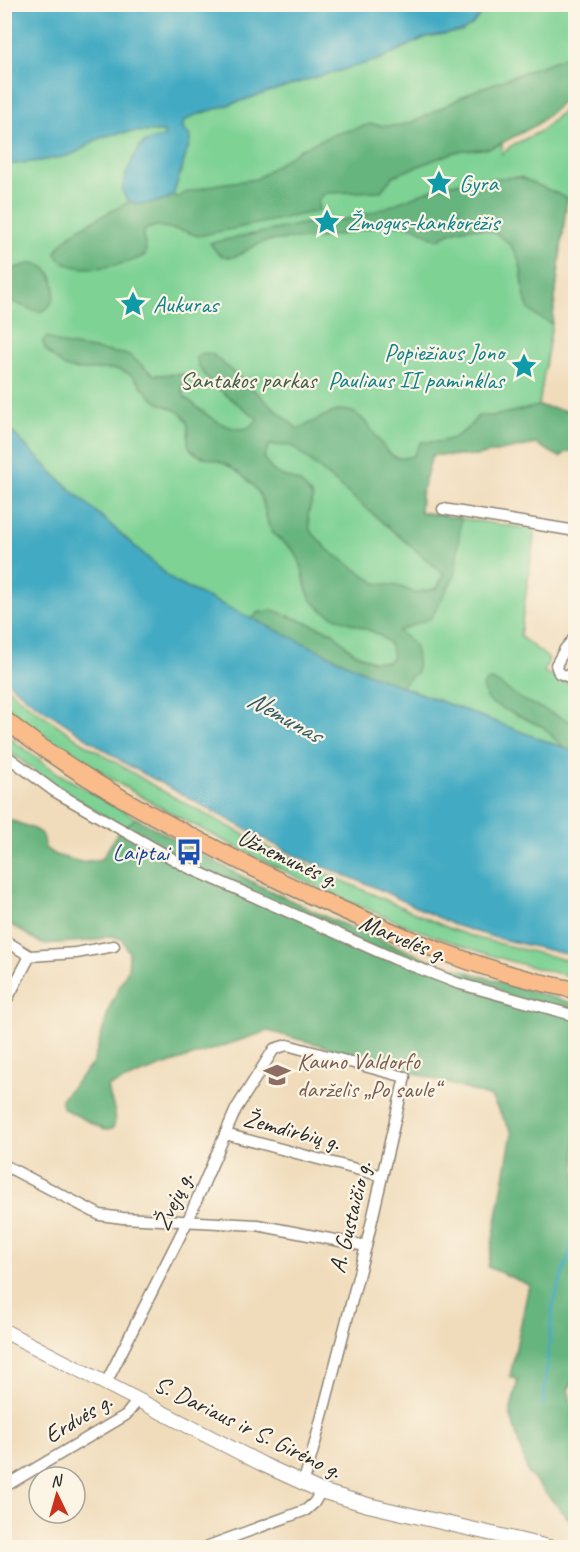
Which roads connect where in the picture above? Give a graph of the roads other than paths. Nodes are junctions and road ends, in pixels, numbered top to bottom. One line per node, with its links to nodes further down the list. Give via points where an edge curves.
1 (443, 509): 2 (street)
2 (576, 531)
3 (576, 636): 4 (street, via 556,665 559,673)
4 (576, 680)
5 (4, 719): 10 (main road, Užnemunės g., via 93,782 270,877 466,960)
6 (4, 754): 12 (street, Marvelės g., via 54,791 187,867 457,983)
7 (4, 939): 9 (street)
8 (114, 946): 9 (street)
9 (30, 956): 11 (street)
10 (576, 990)
11 (4, 1005)
12 (576, 1016)
13 (287, 1045): 14 (street, Žvejų g., via 274,1050 236,1109); 16 (street, A. Gustaičio g., via 405,1077)
14 (225, 1134): 16 (street, Žemdirbių g.); 17 (street, Žvejų g.)
15 (4, 1165): 17 (street, via 100,1215)
16 (382, 1176): 18 (street, A. Gustaičio g.)
17 (188, 1220): 18 (street, via 256,1225); 20 (street, Žvejų g.)
18 (366, 1246): 22 (street, A. Gustaičio g.)
19 (4, 1331): 20 (street, S. Dariaus ir S. Girėno g.)
20 (106, 1383): 21 (street, S. Dariaus ir S. Girėno g.)
21 (138, 1400): 22 (street, S. Dariaus ir S. Girėno g.); 23 (street, Erdvės g., via 126,1415)
22 (303, 1484): 24 (street, S. Dariaus ir S. Girėno g.)
23 (4, 1487)
24 (321, 1491): 25 (street, via 306,1510); 26 (street, S. Dariaus ir S. Girėno g.)
25 (204, 1548)
26 (553, 1548)

